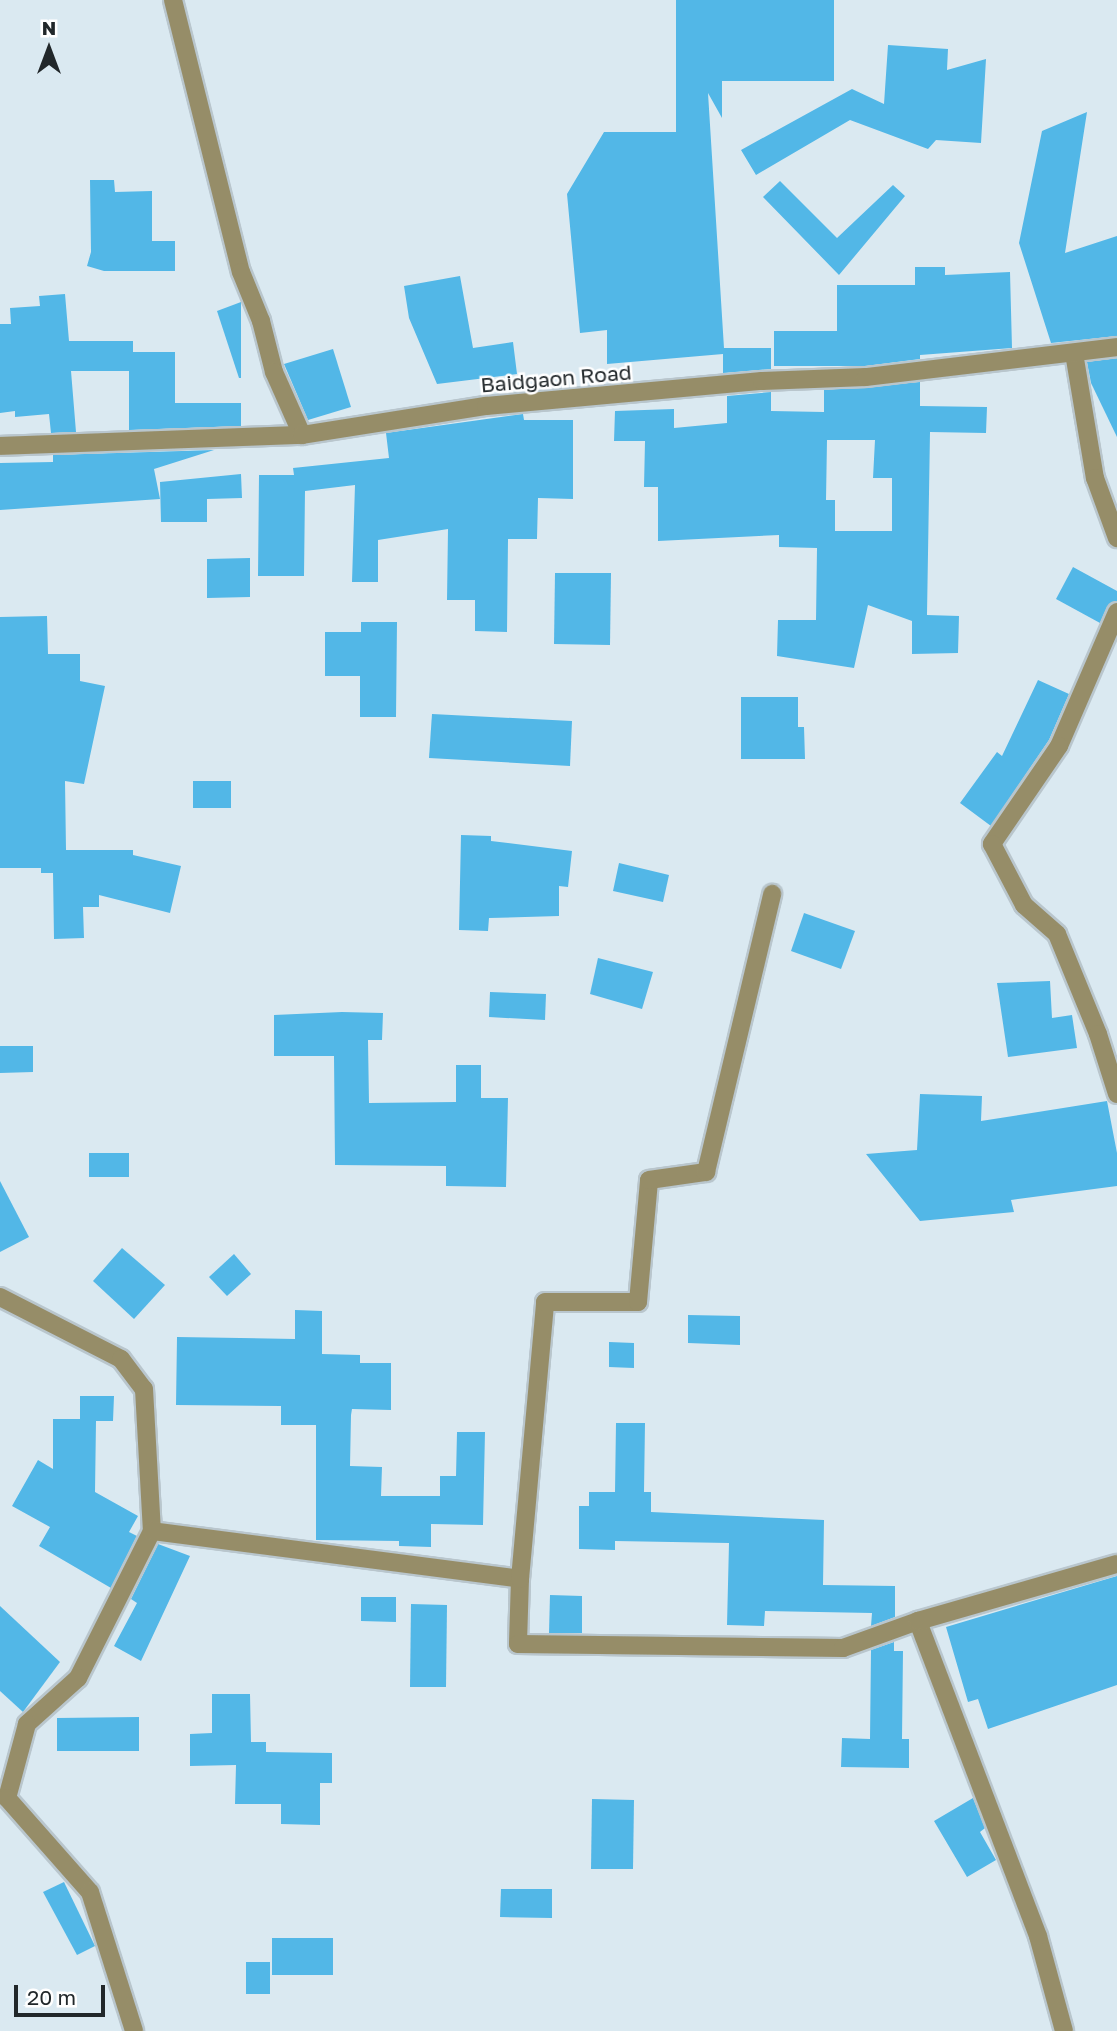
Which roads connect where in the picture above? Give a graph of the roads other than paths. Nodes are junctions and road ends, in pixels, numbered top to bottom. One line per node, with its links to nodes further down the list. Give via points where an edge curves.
1 (173, 0): 4 (street, via 241,272 274,372)
2 (1117, 347): 3 (street, Baidgaon Road)
3 (1074, 353): 4 (street, Baidgaon Road, via 866,377 762,381 486,406); 6 (street, via 1095,478)
4 (302, 435): 5 (street, Baidgaon Road)
5 (0, 446)
6 (1117, 538)
7 (1117, 612): 9 (street, via 1059,746 992,844 1024,905 1057,934)
8 (772, 894): 13 (street, via 706,1172 649,1180 638,1302 545,1302)
9 (1117, 1094)
10 (0, 1297): 11 (street, via 121,1359 144,1389)
11 (152, 1531): 13 (street); 15 (street, via 78,1678 27,1724 7,1798 90,1892)
12 (1117, 1564): 14 (street)
13 (520, 1579): 14 (street, via 518,1643 843,1648)
14 (918, 1621): 16 (street, via 1038,1937)
15 (134, 2031)
16 (1063, 2031)

